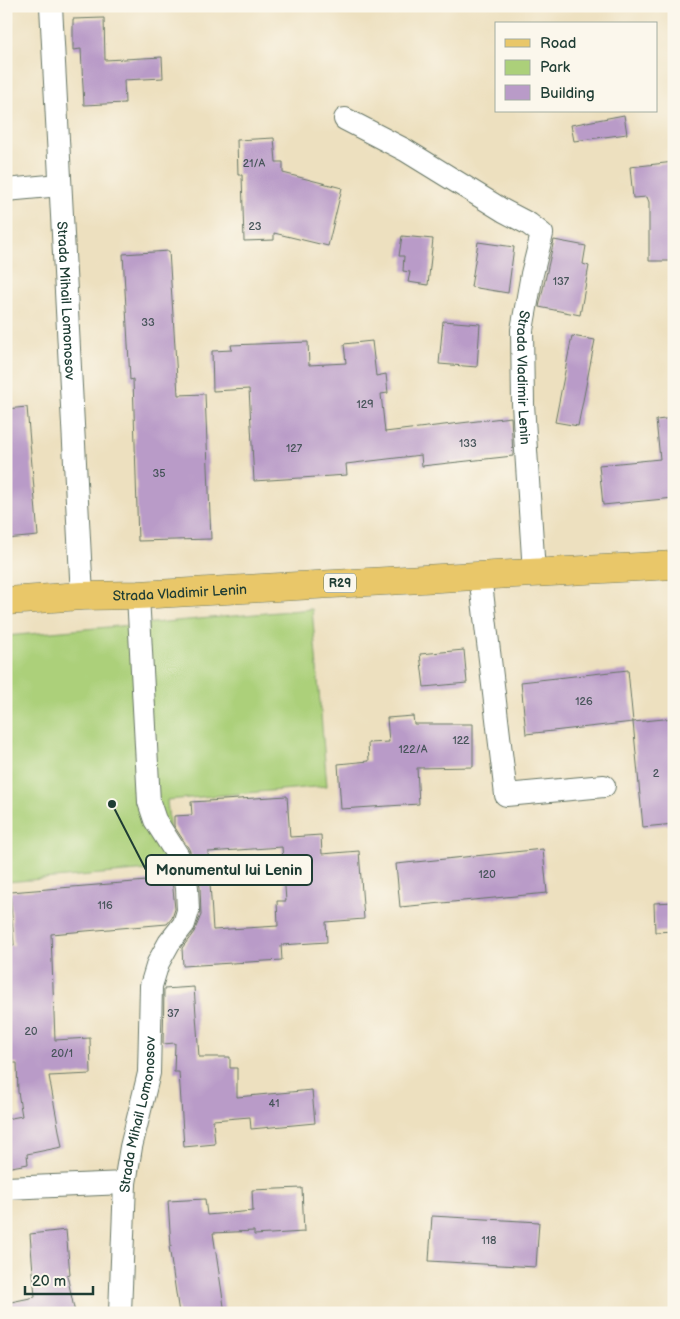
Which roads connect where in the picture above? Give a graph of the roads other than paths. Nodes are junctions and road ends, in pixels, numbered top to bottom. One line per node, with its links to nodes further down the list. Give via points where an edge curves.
1 (51, 6): 3 (street, Strada Mihail Lomonosov)
2 (345, 120): 6 (street, Strada Vladimir Lenin, via 405,150 542,234 522,330 523,404)
3 (60, 185): 4 (street); 9 (street, Strada Mihail Lomonosov)
4 (6, 190)
5 (674, 566): 6 (main road, Strada Vladimir Lenin / R29)
6 (534, 572): 7 (main road, Strada Vladimir Lenin / R29)
7 (480, 575): 8 (main road, Strada Vladimir Lenin / R29); 11 (street, via 506,794)
8 (138, 595): 9 (main road, Strada Vladimir Lenin / R29); 12 (street, Strada Mihail Lomonosov, via 149,802 155,820 184,871 188,911 184,924 158,962 151,986 149,1073 130,1147)
9 (82, 596): 10 (main road, Strada Vladimir Lenin / R29)
10 (6, 601)
11 (604, 786)
12 (125, 1183): 13 (street); 14 (street, Strada Mihail Lomonosov)
13 (6, 1188)
14 (120, 1313)

